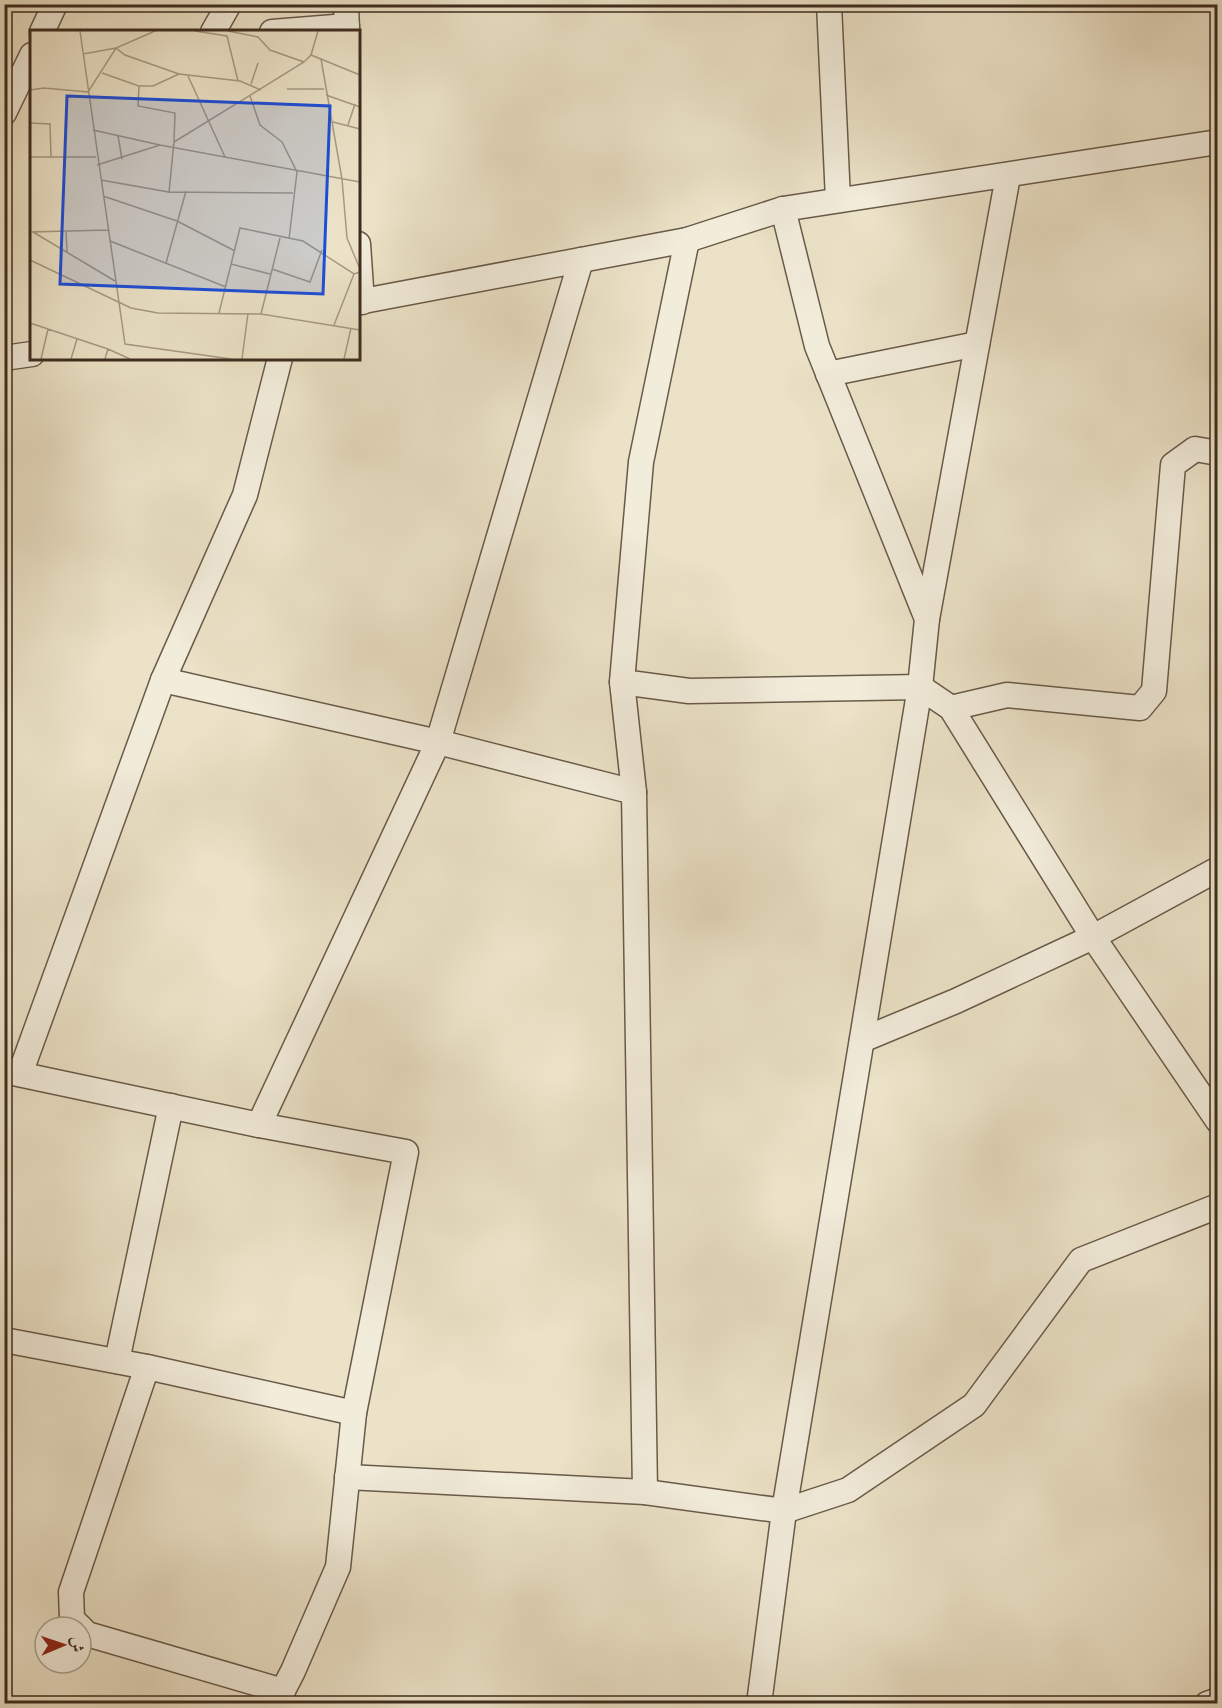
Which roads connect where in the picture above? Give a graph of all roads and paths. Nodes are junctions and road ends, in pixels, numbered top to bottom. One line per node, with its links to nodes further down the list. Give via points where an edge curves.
1 (55, 4): 5 (street)
2 (229, 4): 6 (street)
3 (829, 4): 12 (street)
4 (347, 21): 7 (street)
5 (43, 30)
6 (214, 30)
7 (286, 30)
8 (30, 59): 9 (street)
9 (4, 113)
10 (1218, 142): 11 (street)
11 (1008, 176): 12 (street); 17 (street)
12 (838, 200): 13 (street)
13 (783, 209): 14 (street); 21 (street, via 817,346)
14 (687, 240): 15 (street); 25 (street, via 641,462)
15 (581, 260): 16 (street); 28 (street)
16 (360, 302)
17 (977, 344): 21 (street); 23 (street)
18 (30, 354): 19 (street)
19 (4, 358)
20 (279, 360): 24 (street, via 245,495)
21 (828, 374): 23 (street)
22 (1218, 453): 27 (street, via 1195,449 1173,465 1154,691 1140,708 1007,695)
23 (927, 618): 26 (street)
24 (164, 680): 28 (street); 33 (street)
25 (622, 682): 26 (street, via 689,691); 29 (street)
26 (920, 687): 27 (street); 32 (street)
27 (951, 708): 31 (street)
28 (438, 742): 29 (street); 36 (street)
29 (634, 792): 43 (street)
30 (1218, 869): 31 (street)
31 (1093, 937): 32 (street); 35 (street)
32 (862, 1040): 44 (street)
33 (12, 1073): 34 (street)
34 (171, 1106): 36 (street); 39 (street)
35 (1218, 1121)
36 (259, 1125): 41 (street, via 406,1152)
37 (1218, 1206): 44 (street, via 1081,1260 974,1405 848,1490)
38 (4, 1340): 39 (street)
39 (117, 1362): 40 (street)
40 (147, 1367): 41 (street); 45 (street, via 71,1592)
41 (354, 1413): 42 (street)
42 (347, 1477): 43 (street); 47 (street, via 338,1567)
43 (645, 1492): 44 (street)
44 (784, 1511): 49 (street)
45 (72, 1615)
46 (93, 1636): 47 (street)
47 (279, 1697)
48 (1218, 1700): 50 (street)
49 (759, 1704)
50 (1207, 1704)

